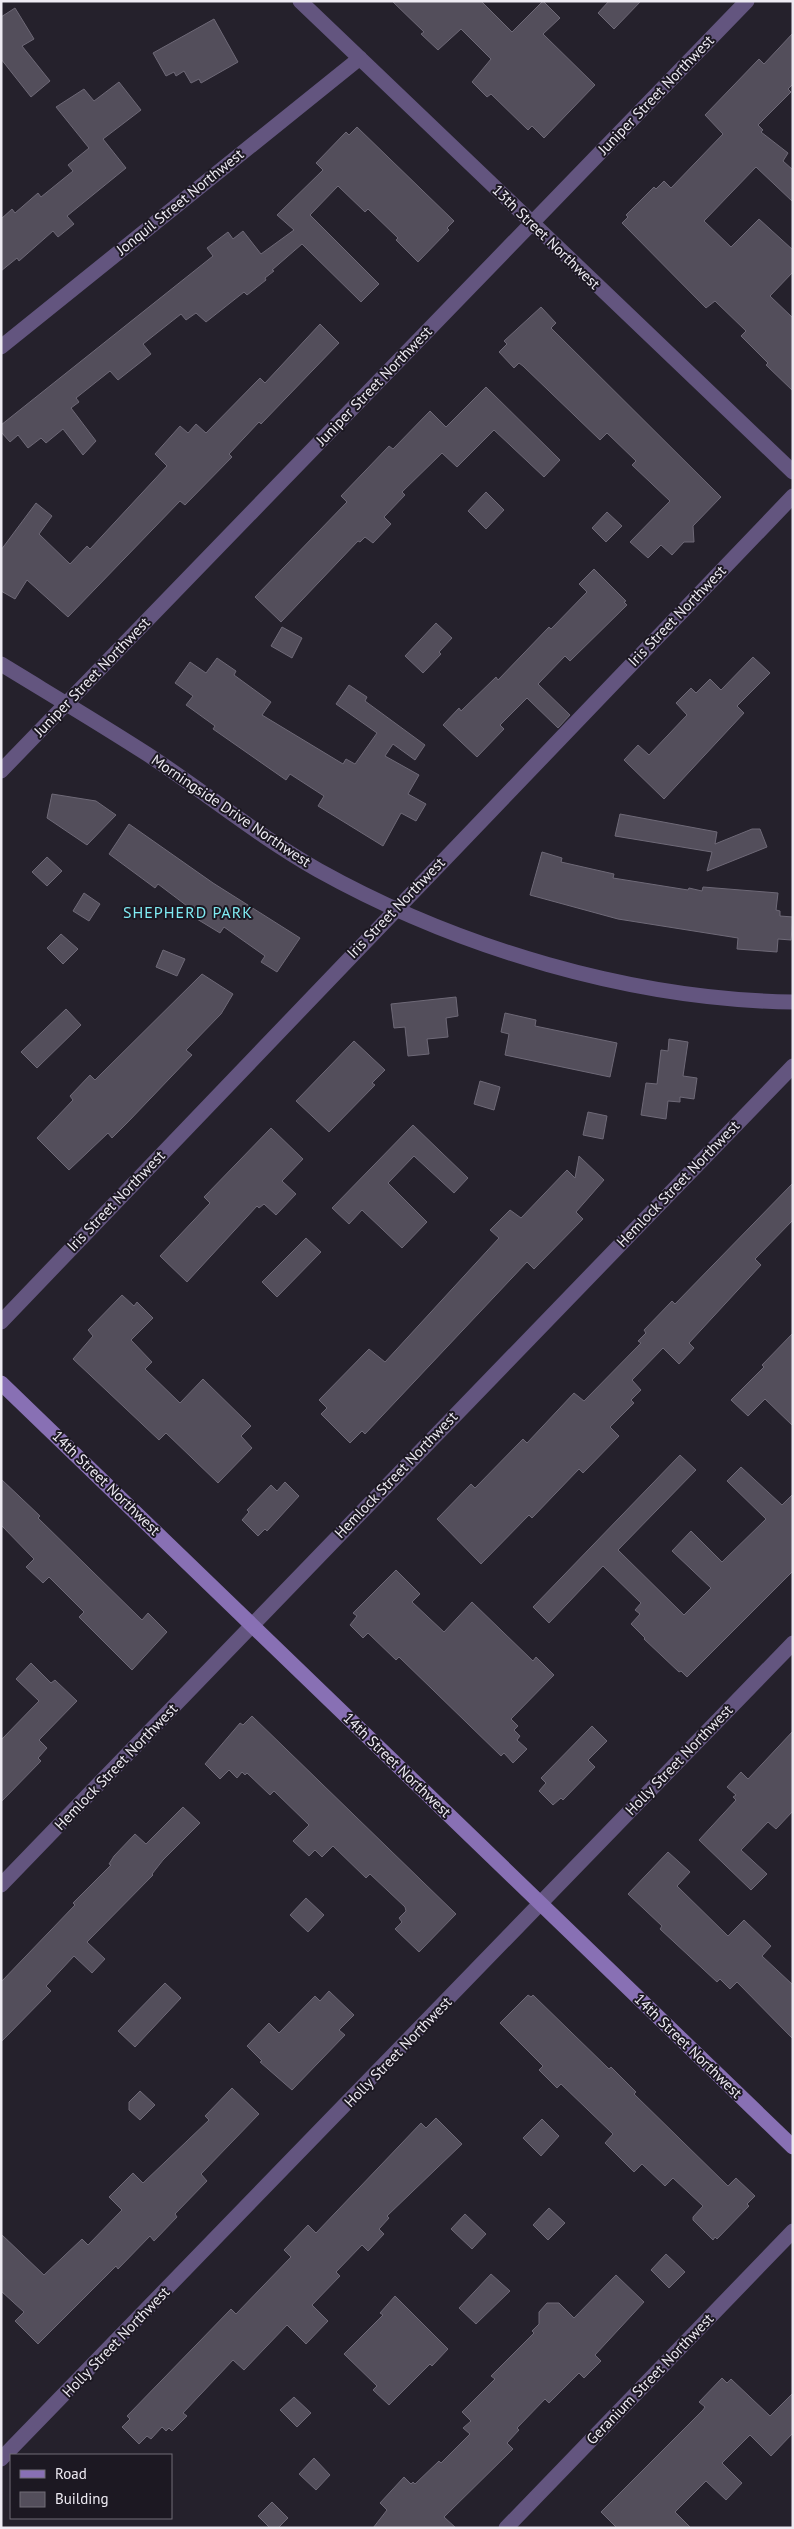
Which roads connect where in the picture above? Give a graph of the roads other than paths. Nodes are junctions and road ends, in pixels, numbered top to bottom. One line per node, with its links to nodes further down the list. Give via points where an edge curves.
1 (300, 1): 3 (street, 13th Street Northwest)
2 (747, 1): 4 (street, Juniper Street Northwest)
3 (360, 58): 4 (street, 13th Street Northwest); 5 (street, Jonquil Street Northwest)
4 (532, 223): 6 (street, 13th Street Northwest); 9 (street, Juniper Street Northwest)
5 (1, 347)
6 (793, 472)
7 (793, 496): 11 (street, Iris Street Northwest)
8 (1, 664): 9 (street, Morningside Drive Northwest)
9 (66, 704): 10 (street, Juniper Street Northwest); 11 (street, Morningside Drive Northwest, via 147,754 285,850)
10 (1, 771)
11 (395, 910): 12 (street, Morningside Drive Northwest, via 522,956 602,977 698,994); 14 (street, Iris Street Northwest)
12 (793, 1002)
13 (793, 1066): 16 (street, Hemlock Street Northwest)
14 (1, 1322)
15 (1, 1382): 16 (street, 14th Street Northwest)
16 (252, 1625): 18 (street, Hemlock Street Northwest); 19 (street, 14th Street Northwest)
17 (793, 1643): 19 (street, Holly Street Northwest)
18 (1, 1885)
19 (540, 1904): 20 (street, 14th Street Northwest); 22 (street, Holly Street Northwest)
20 (793, 2147)
21 (793, 2231): 23 (street, Geranium Street Northwest)
22 (1, 2459)
23 (506, 2528)

